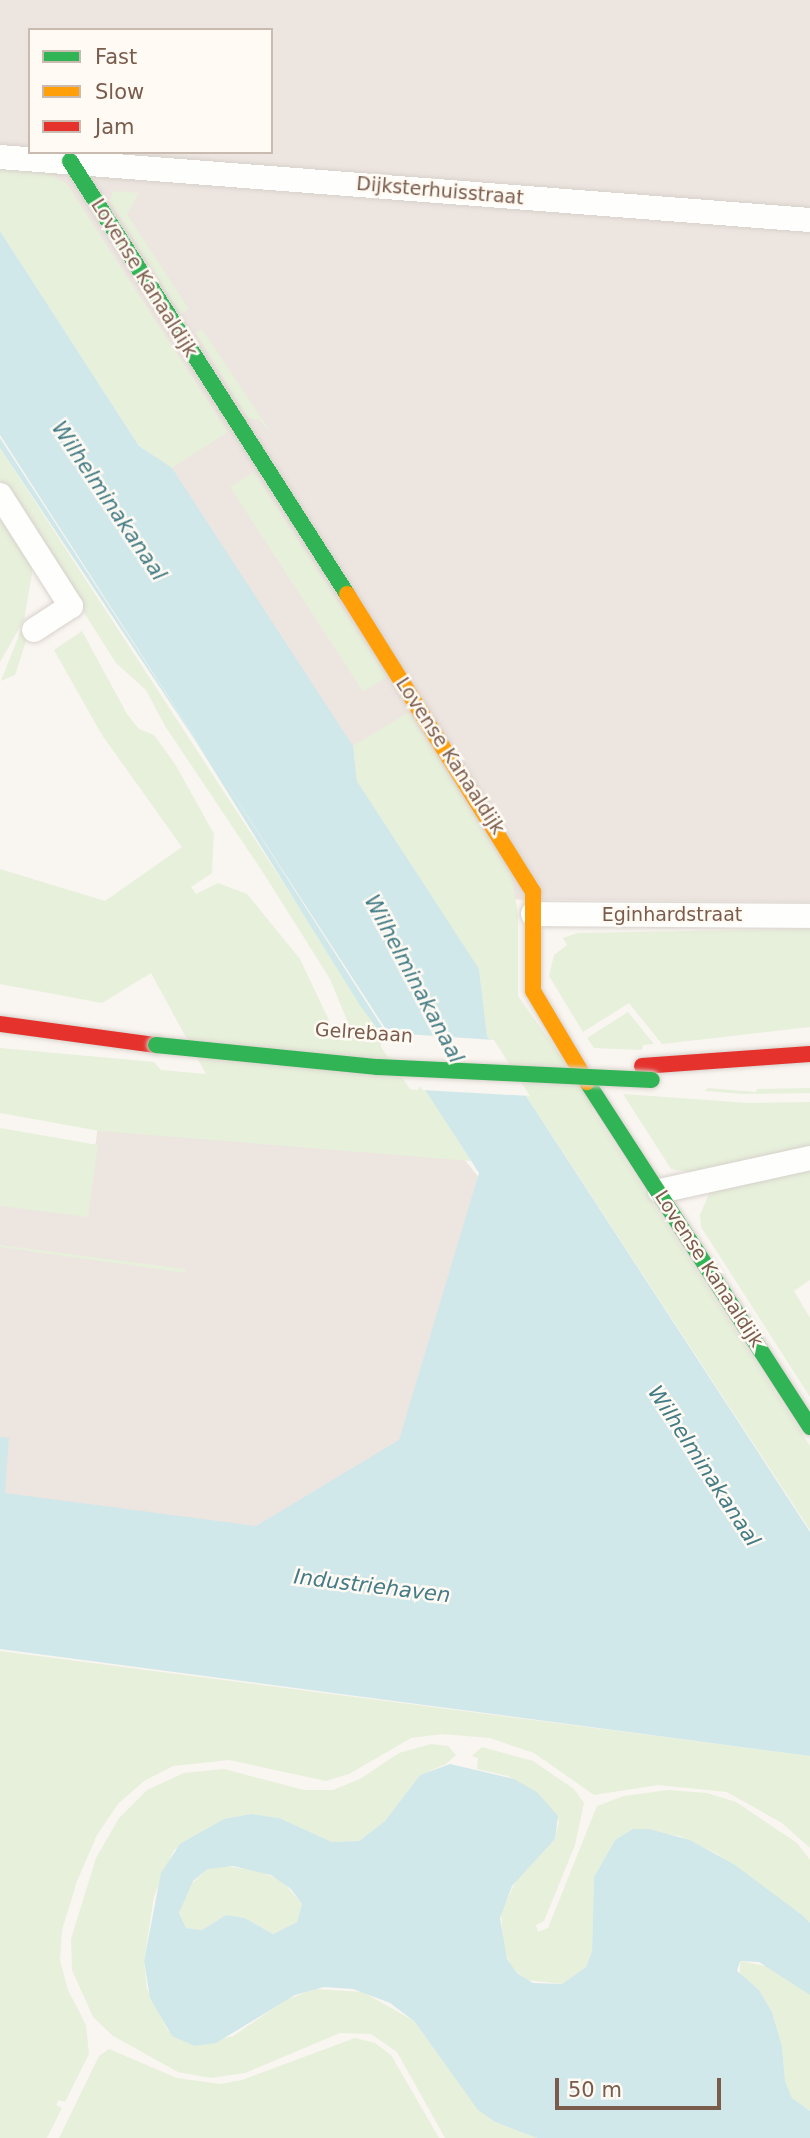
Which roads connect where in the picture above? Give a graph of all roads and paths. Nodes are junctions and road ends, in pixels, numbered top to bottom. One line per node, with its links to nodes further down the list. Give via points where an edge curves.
1 (0, 157): 2 (street)
2 (70, 161): 3 (street, Dijksterhuisstraat); 6 (street, Lovense Kanaaldijk, via 513,853 533,892)
3 (810, 220)
4 (0, 495): 5 (street, via 71,606)
5 (34, 630)
6 (533, 914): 7 (street, Eginhardstraat); 14 (street, Lovense Kanaaldijk, via 533,991 564,1048)
7 (810, 916)
8 (0, 1011): 10 (street, Gelrebaan)
9 (0, 1024): 10 (street, Gelrebaan)
10 (152, 1038): 11 (street, Gelrebaan, via 383,1055 642,1066); 12 (street, Gelrebaan, bridge, via 378,1067)
11 (810, 1054)
12 (705, 1080)
13 (810, 1158): 14 (street)
14 (660, 1191): 15 (street, Lovense Kanaaldijk)
15 (810, 1427)

